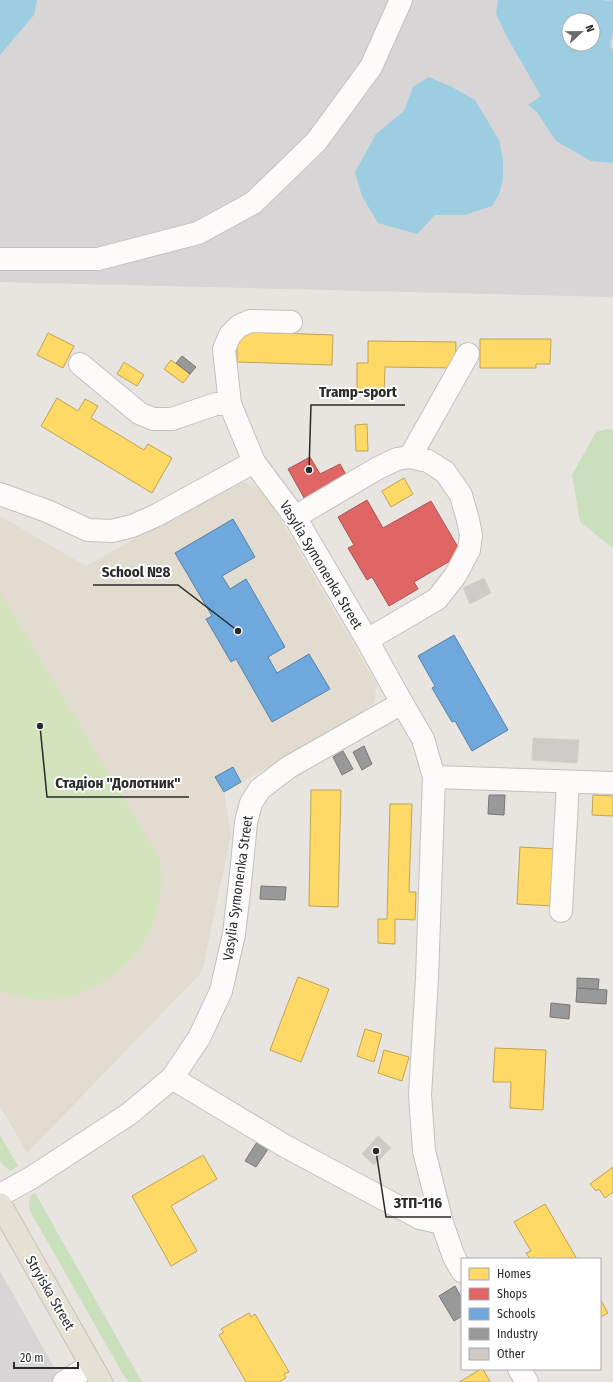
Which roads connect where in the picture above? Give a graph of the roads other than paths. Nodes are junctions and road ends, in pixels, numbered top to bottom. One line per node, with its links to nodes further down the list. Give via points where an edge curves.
1 (401, 0): 2 (street, via 371,67 316,142 253,203 198,233 98,259)
2 (0, 259)
3 (291, 322): 6 (street, Vasylia Symonenka Street, via 250,321 239,326 230,335 224,349)
4 (468, 354): 7 (street)
5 (80, 364): 6 (street, via 139,413 153,419 172,419 216,404)
6 (230, 404): 8 (street, Vasylia Symonenka Street)
7 (410, 458): 10 (street, via 397,459 378,468); 11 (street, via 428,461 445,472 461,495 471,536 469,550 455,576 437,600)
8 (254, 462): 9 (street, via 155,516 112,531 88,530 47,511); 10 (street, Vasylia Symonenka Street)
9 (0, 494)
10 (295, 517): 11 (street, Vasylia Symonenka Street)
11 (367, 640): 12 (street, Vasylia Symonenka Street)
12 (402, 703): 13 (street, Vasylia Symonenka Street, via 423,739); 17 (street, Vasylia Symonenka Street, via 289,766 260,789 251,802 246,822 234,934 221,991 199,1038)
13 (434, 777): 14 (street); 19 (street, Vasylia Symonenka Street, via 420,1095 424,1151)
14 (568, 782): 15 (street); 16 (street)
15 (613, 783)
16 (561, 911)
17 (172, 1078): 18 (street, Vasylia Symonenka Street, via 130,1114 30,1178); 19 (street, via 285,1146 420,1218)
18 (1, 1205): 22 (main road, Stryiska Street)
19 (442, 1223): 20 (street, Vasylia Symonenka Street)
20 (461, 1269)
21 (520, 1370): 24 (street)
22 (96, 1374): 23 (street)
23 (64, 1382)
24 (527, 1382)

